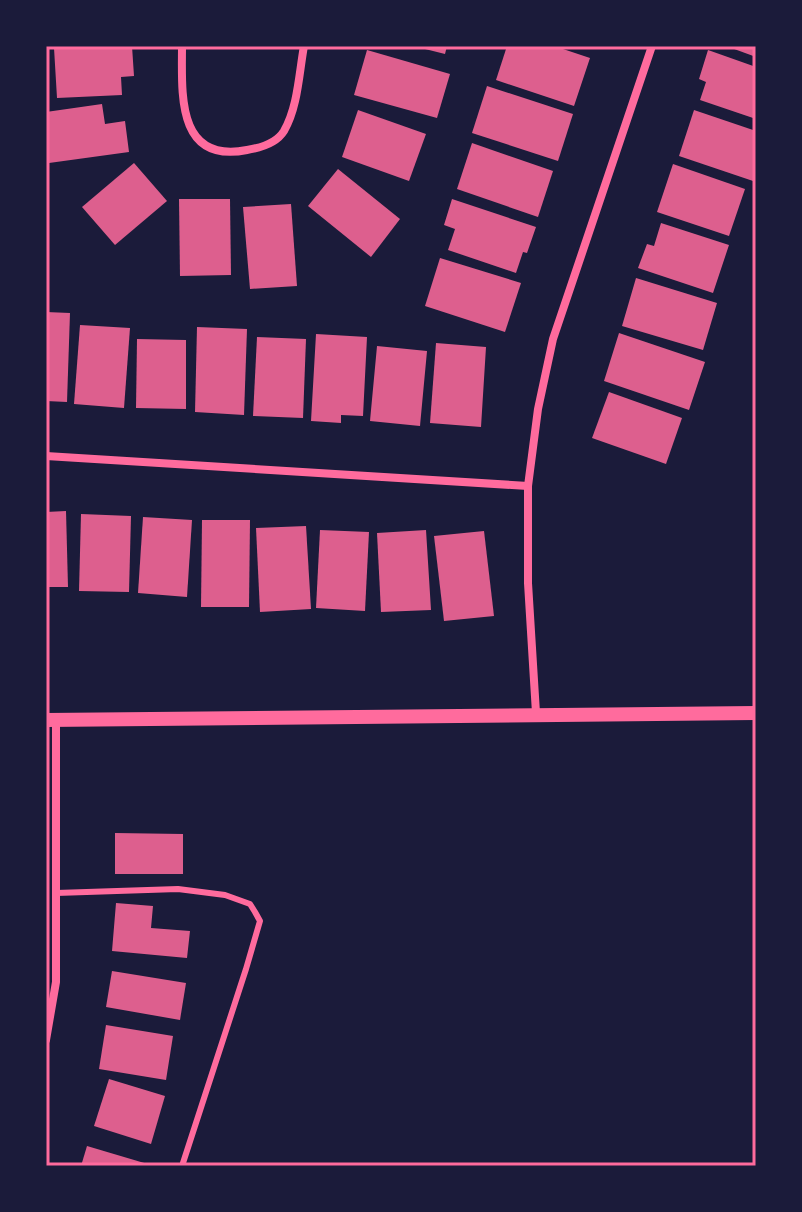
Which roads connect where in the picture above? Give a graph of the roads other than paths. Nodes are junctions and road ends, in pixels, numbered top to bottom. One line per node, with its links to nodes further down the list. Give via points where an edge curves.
1 (182, 46): 2 (street, via 181,94 190,130 203,145 230,153 265,147 283,133 294,105)
2 (304, 46)
3 (652, 46): 5 (street, via 553,339)
4 (46, 456): 5 (street)
5 (528, 486): 6 (street)
6 (536, 713): 7 (street); 8 (street)
7 (756, 713)
8 (51, 720): 9 (street)
9 (56, 893): 10 (street); 12 (lane, via 178,889 225,895 250,904 260,921)
10 (51, 982): 11 (street)
11 (46, 1040)
12 (182, 1166)

